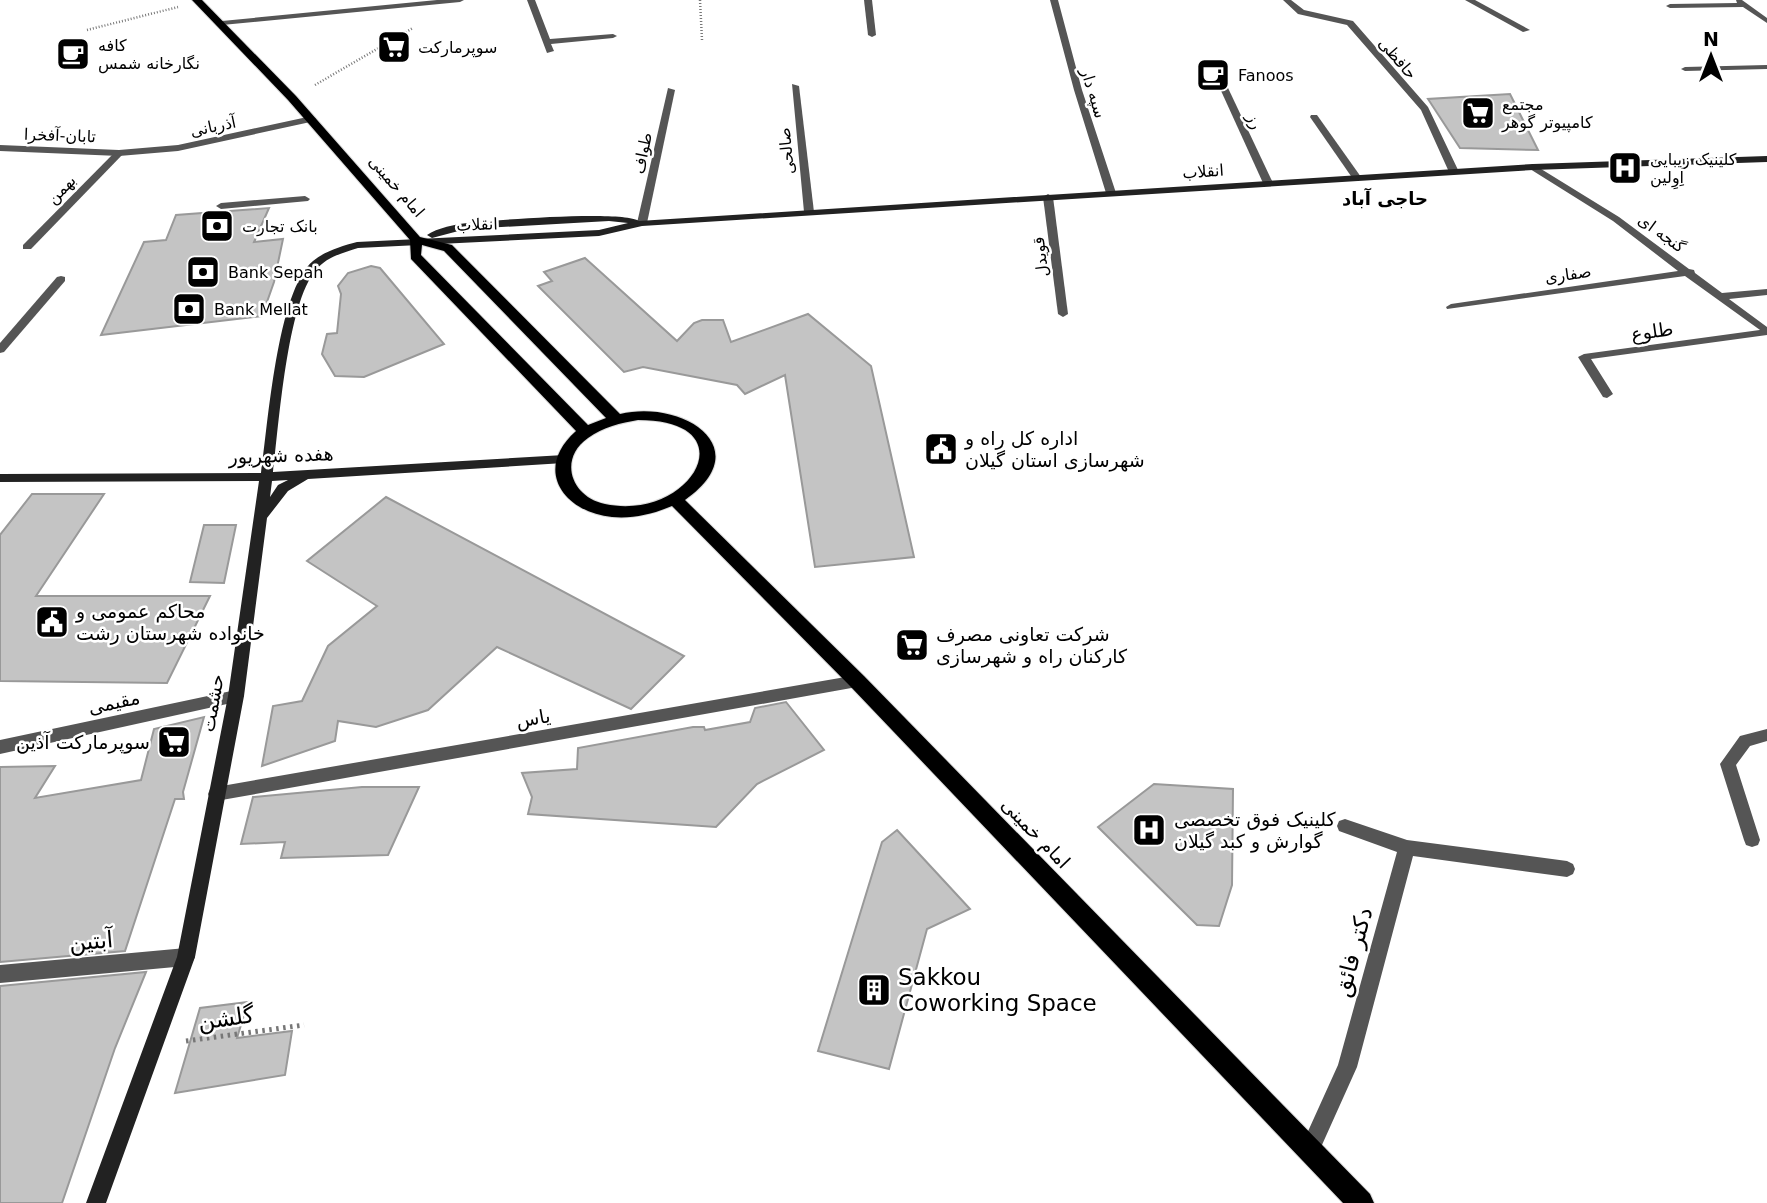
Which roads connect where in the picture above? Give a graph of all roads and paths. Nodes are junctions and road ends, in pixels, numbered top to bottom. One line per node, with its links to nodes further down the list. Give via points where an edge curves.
1 (460, 0): 13 (street)
2 (531, 0): 20 (street)
3 (700, 0): 19 (path)
4 (868, 0): 17 (street)
5 (1054, 0): 37 (street, سپه دار)
6 (1287, 0): 34 (street, حافظی, via 1301,12 1350,23 1425,109)
7 (198, 1): 13 (main road, امام خمینی); 15 (path)
8 (1473, 2): 9 (street); 16 (street)
9 (1488, 2)
10 (1741, 2): 11 (street); 12 (street)
11 (1670, 6)
12 (1767, 20)
13 (222, 23): 29 (main road, امام خمینی)
14 (417, 26): 25 (path)
15 (87, 30)
16 (1526, 30)
17 (872, 35)
18 (613, 36): 20 (street)
19 (702, 40)
20 (547, 42): 21 (street)
21 (550, 52)
22 (1767, 66): 23 (street)
23 (1685, 68)
24 (1216, 71): 36 (street, رز)
25 (315, 85)
26 (795, 86): 41 (street, صالحی)
27 (671, 90): 42 (street, طواف)
28 (1314, 117): 35 (street)
29 (312, 119): 31 (street, آذربانی, via 178,148); 43 (main road, امام خمینی)
30 (0, 148): 31 (street, تابان-آفخرا)
31 (119, 153): 44 (street, بهمن)
32 (1767, 159): 33 (main road, انقلاب)
33 (1533, 167): 34 (main road, انقلاب); 45 (street, گنجه ای)
34 (1454, 172): 35 (main road, انقلاب)
35 (1356, 177): 36 (main road, انقلاب)
36 (1268, 183): 37 (main road, انقلاب)
37 (1111, 193): 38 (main road, انقلاب)
38 (1048, 197): 41 (main road, انقلاب); 50 (street, قویدل)
39 (305, 199): 40 (street)
40 (221, 206)
41 (809, 212): 42 (main road, انقلاب)
42 (642, 223): 43 (main road, انقلاب, via 599,233); 43 (main road, انقلاب, via 609,218 466,226)
43 (415, 240): 54 (main road, via 448,248); 55 (main road, امام خمینی, via 415,256); 58 (main road, حشمت, via 357,245 311,266 288,320)
44 (27, 247)
45 (1689, 272): 48 (street, گنجه ای); 49 (street, صفاری)
46 (61, 279): 52 (street)
47 (1767, 292): 48 (street)
48 (1722, 296): 51 (street, گنجه ای)
49 (1451, 307)
50 (1063, 314)
51 (1767, 332): 53 (street, طلوع, via 1584,358)
52 (0, 351)
53 (1607, 394)
54 (616, 419): 55 (main road); 60 (main road, via 660,415 688,425 705,442 709,457 704,472)
55 (586, 432): 56 (main road)
56 (564, 459): 57 (main road, هفده شهریور); 60 (main road, via 562,475 583,502 627,511)
57 (323, 473): 58 (main road, هفده شهریور); 61 (main road, via 283,488)
58 (267, 477): 59 (main road, هفده شهریور); 61 (main road, حشمت)
59 (0, 478)
60 (675, 500): 62 (main road, امام خمینی)
61 (260, 525): 63 (main road, حشمت)
62 (857, 681): 66 (street, یاس); 75 (main road, امام خمینی)
63 (236, 696): 65 (street, مقیمی); 66 (main road, حشمت)
64 (1767, 735): 68 (street, via 1745,741 1728,764)
65 (0, 747)
66 (216, 794): 71 (main road, حشمت)
67 (1345, 826): 69 (street)
68 (1752, 840)
69 (1406, 848): 70 (street); 75 (street, دکتر فائق, via 1347,1068)
70 (1567, 869)
71 (186, 957): 72 (street, آبتین); 74 (main road, حشمت)
72 (0, 974)
73 (304, 1025): 74 (path, گلشن)
74 (154, 1046): 76 (main road, حشمت)
75 (1310, 1150): 77 (main road, امام خمینی)
76 (96, 1203)
77 (1361, 1203)

